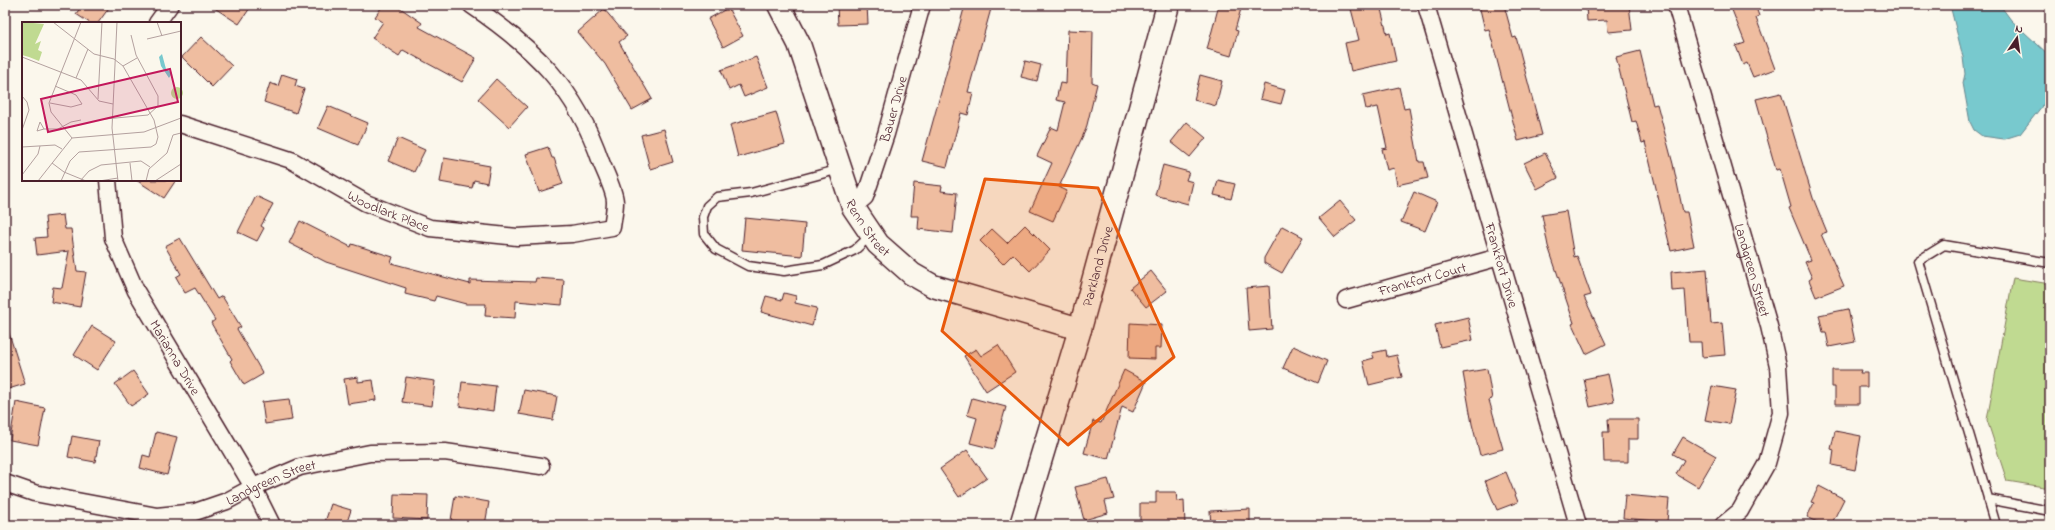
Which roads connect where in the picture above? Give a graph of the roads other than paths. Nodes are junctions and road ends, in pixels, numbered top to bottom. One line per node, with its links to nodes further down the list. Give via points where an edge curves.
1 (170, 5): 8 (street)
2 (471, 5): 9 (street, Woodlark Place, via 498,23 561,82 592,134 615,201 612,227 572,234 516,237 430,228 366,203 291,160)
3 (779, 5): 10 (street, Renn Street, via 799,44)
4 (922, 5): 12 (street, Bauer Drive, via 868,190 865,197)
5 (1168, 5): 17 (street, Parkland Drive)
6 (1426, 5): 14 (street, Frankfort Drive)
7 (1676, 5): 26 (street, Landgreen Street, via 1769,326 1778,366 1780,413 1767,463 1740,511)
8 (158, 22)
9 (181, 124)
10 (840, 169): 12 (street, Renn Street); 13 (lane, via 751,192 718,197 707,206 703,217 704,234 716,249 748,266 784,271 822,265 855,250)
11 (108, 181): 20 (street, Marianna Drive, via 113,238 136,291)
12 (853, 207): 13 (street, Renn Street)
13 (871, 235): 17 (street, Renn Street, via 912,274 933,286)
14 (1499, 257): 16 (street, Frankfort Court); 25 (street, Frankfort Drive)
15 (2050, 263): 21 (lane, via 1944,245 1918,261)
16 (1346, 300)
17 (1080, 328): 24 (street, Parkland Drive)
18 (541, 466): 20 (street, Landgreen Street, via 445,452 370,453 300,467)
19 (5, 483): 20 (street, Landgreen Street, via 34,493 157,516 195,512 227,501)
20 (252, 487): 23 (street, Marianna Drive)
21 (1988, 499): 22 (lane); 27 (lane)
22 (2050, 511)
23 (272, 525)
24 (1021, 525)
25 (1578, 525)
26 (1723, 525)
27 (1996, 525)

